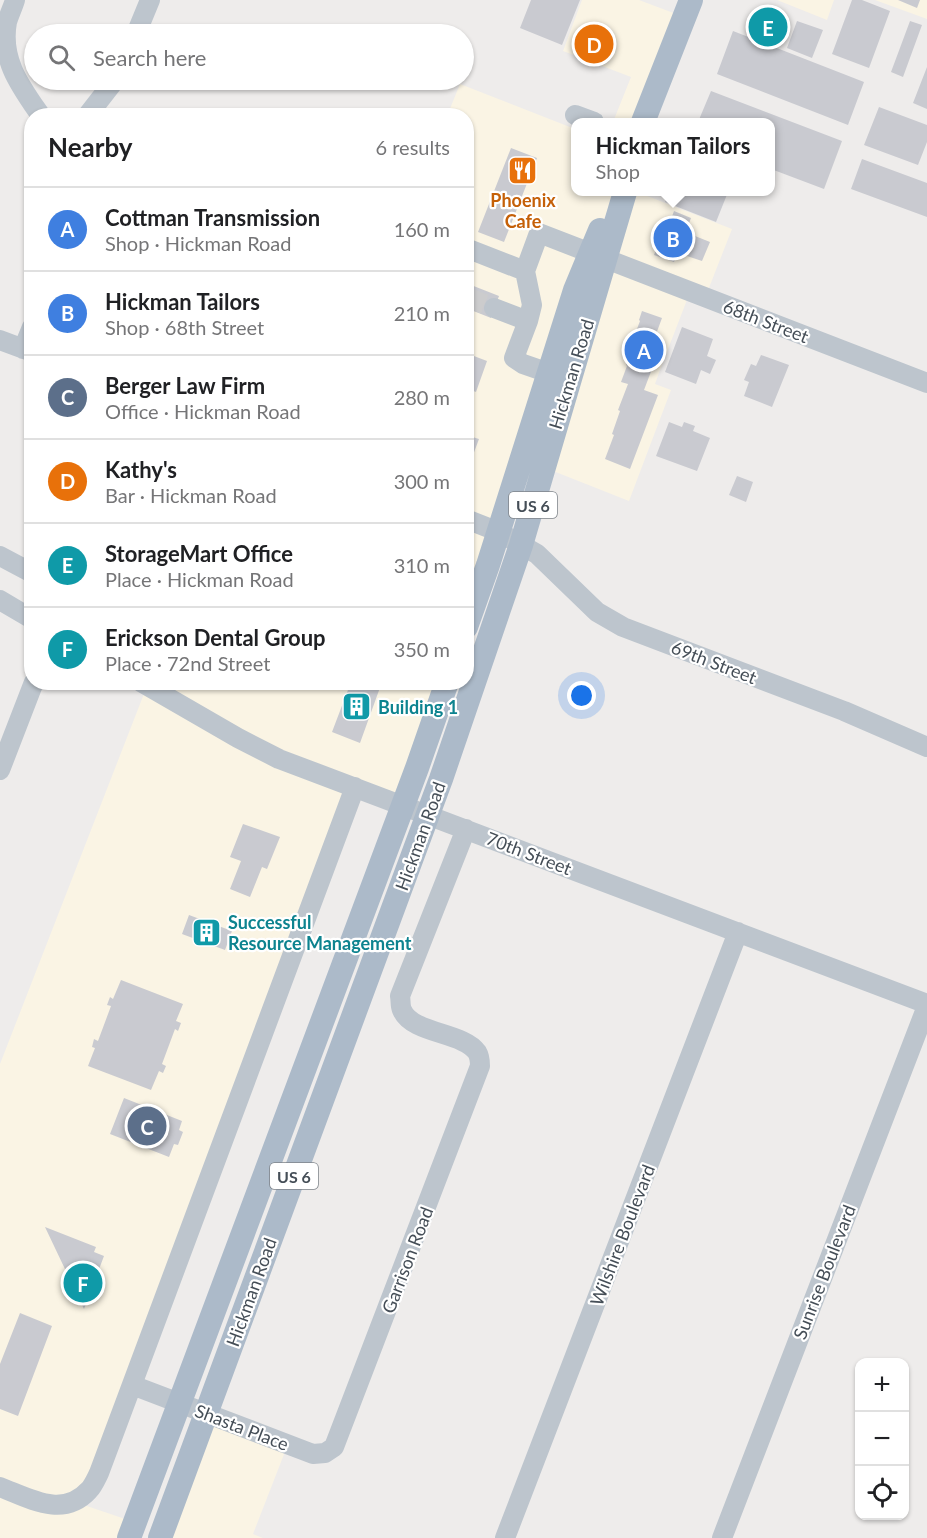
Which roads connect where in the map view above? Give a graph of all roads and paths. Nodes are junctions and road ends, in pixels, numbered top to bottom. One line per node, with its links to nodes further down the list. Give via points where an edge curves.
1 (15, 0): 6 (street, via 6,24 4,47 10,69)
2 (150, 0): 4 (street)
3 (688, 6): 10 (main road)
4 (140, 24)
5 (107, 90): 7 (street)
6 (35, 108)
7 (93, 108)
8 (575, 115): 9 (street)
9 (582, 118)
10 (645, 118)
11 (614, 196): 14 (main road, Hickman Road / US 6)
12 (623, 196): 14 (main road, Hickman Road / US 6)
13 (474, 251): 15 (street)
14 (598, 256): 15 (street, 68th Street, via 538,233); 20 (main road, Hickman Road / US 6, via 575,290); 21 (street, 68th Street); 24 (main road, Hickman Road / US 6)
15 (525, 271): 17 (street, via 532,304)
16 (494, 308): 17 (street)
17 (528, 321): 20 (street, via 514,358)
18 (0, 340): 19 (street)
19 (24, 350)
20 (549, 373): 23 (main road, Hickman Road / US 6)
21 (927, 383)
22 (474, 522): 23 (street, 69th Street)
23 (499, 532): 24 (street, 69th Street); 28 (main road, Hickman Road / US 6)
24 (521, 545): 30 (main road, Hickman Road / US 6); 35 (street, 69th Street, via 537,554 597,612 623,627 844,711)
25 (0, 556): 26 (street)
26 (24, 569)
27 (0, 600): 29 (street)
28 (474, 604)
29 (24, 614)
30 (474, 681)
31 (31, 690): 36 (street)
32 (155, 690): 37 (street, 70th Street, via 279,759)
33 (444, 690): 38 (main road, Hickman Road / US 6)
34 (471, 690): 39 (main road, Hickman Road / US 6)
35 (927, 747)
36 (0, 770)
37 (355, 787): 38 (street, 70th Street); 43 (street)
38 (403, 805): 39 (street, 70th Street); 44 (main road, Hickman Road / US 6)
39 (428, 815): 40 (street, 70th Street); 45 (main road, Hickman Road / US 6)
40 (466, 829): 41 (street, 70th Street); 46 (street, Garrison Road, via 400,996 406,1018 469,1045 476,1051 480,1066 334,1447 325,1453)
41 (738, 932): 42 (street, 70th Street); 50 (street, Wilshire Boulevard)
42 (927, 1005): 51 (street, Sunrise Boulevard)
43 (132, 1385): 44 (street, Shasta Place); 47 (street, via 99,1473 89,1490 74,1502 46,1505)
44 (179, 1403): 45 (street, Shasta Place); 48 (main road, Hickman Road / US 6)
45 (207, 1413): 46 (street, Shasta Place); 49 (main road, Hickman Road / US 6)
46 (304, 1450)
47 (0, 1487)
48 (129, 1538)
49 (160, 1538)
50 (505, 1538)
51 (722, 1538)

